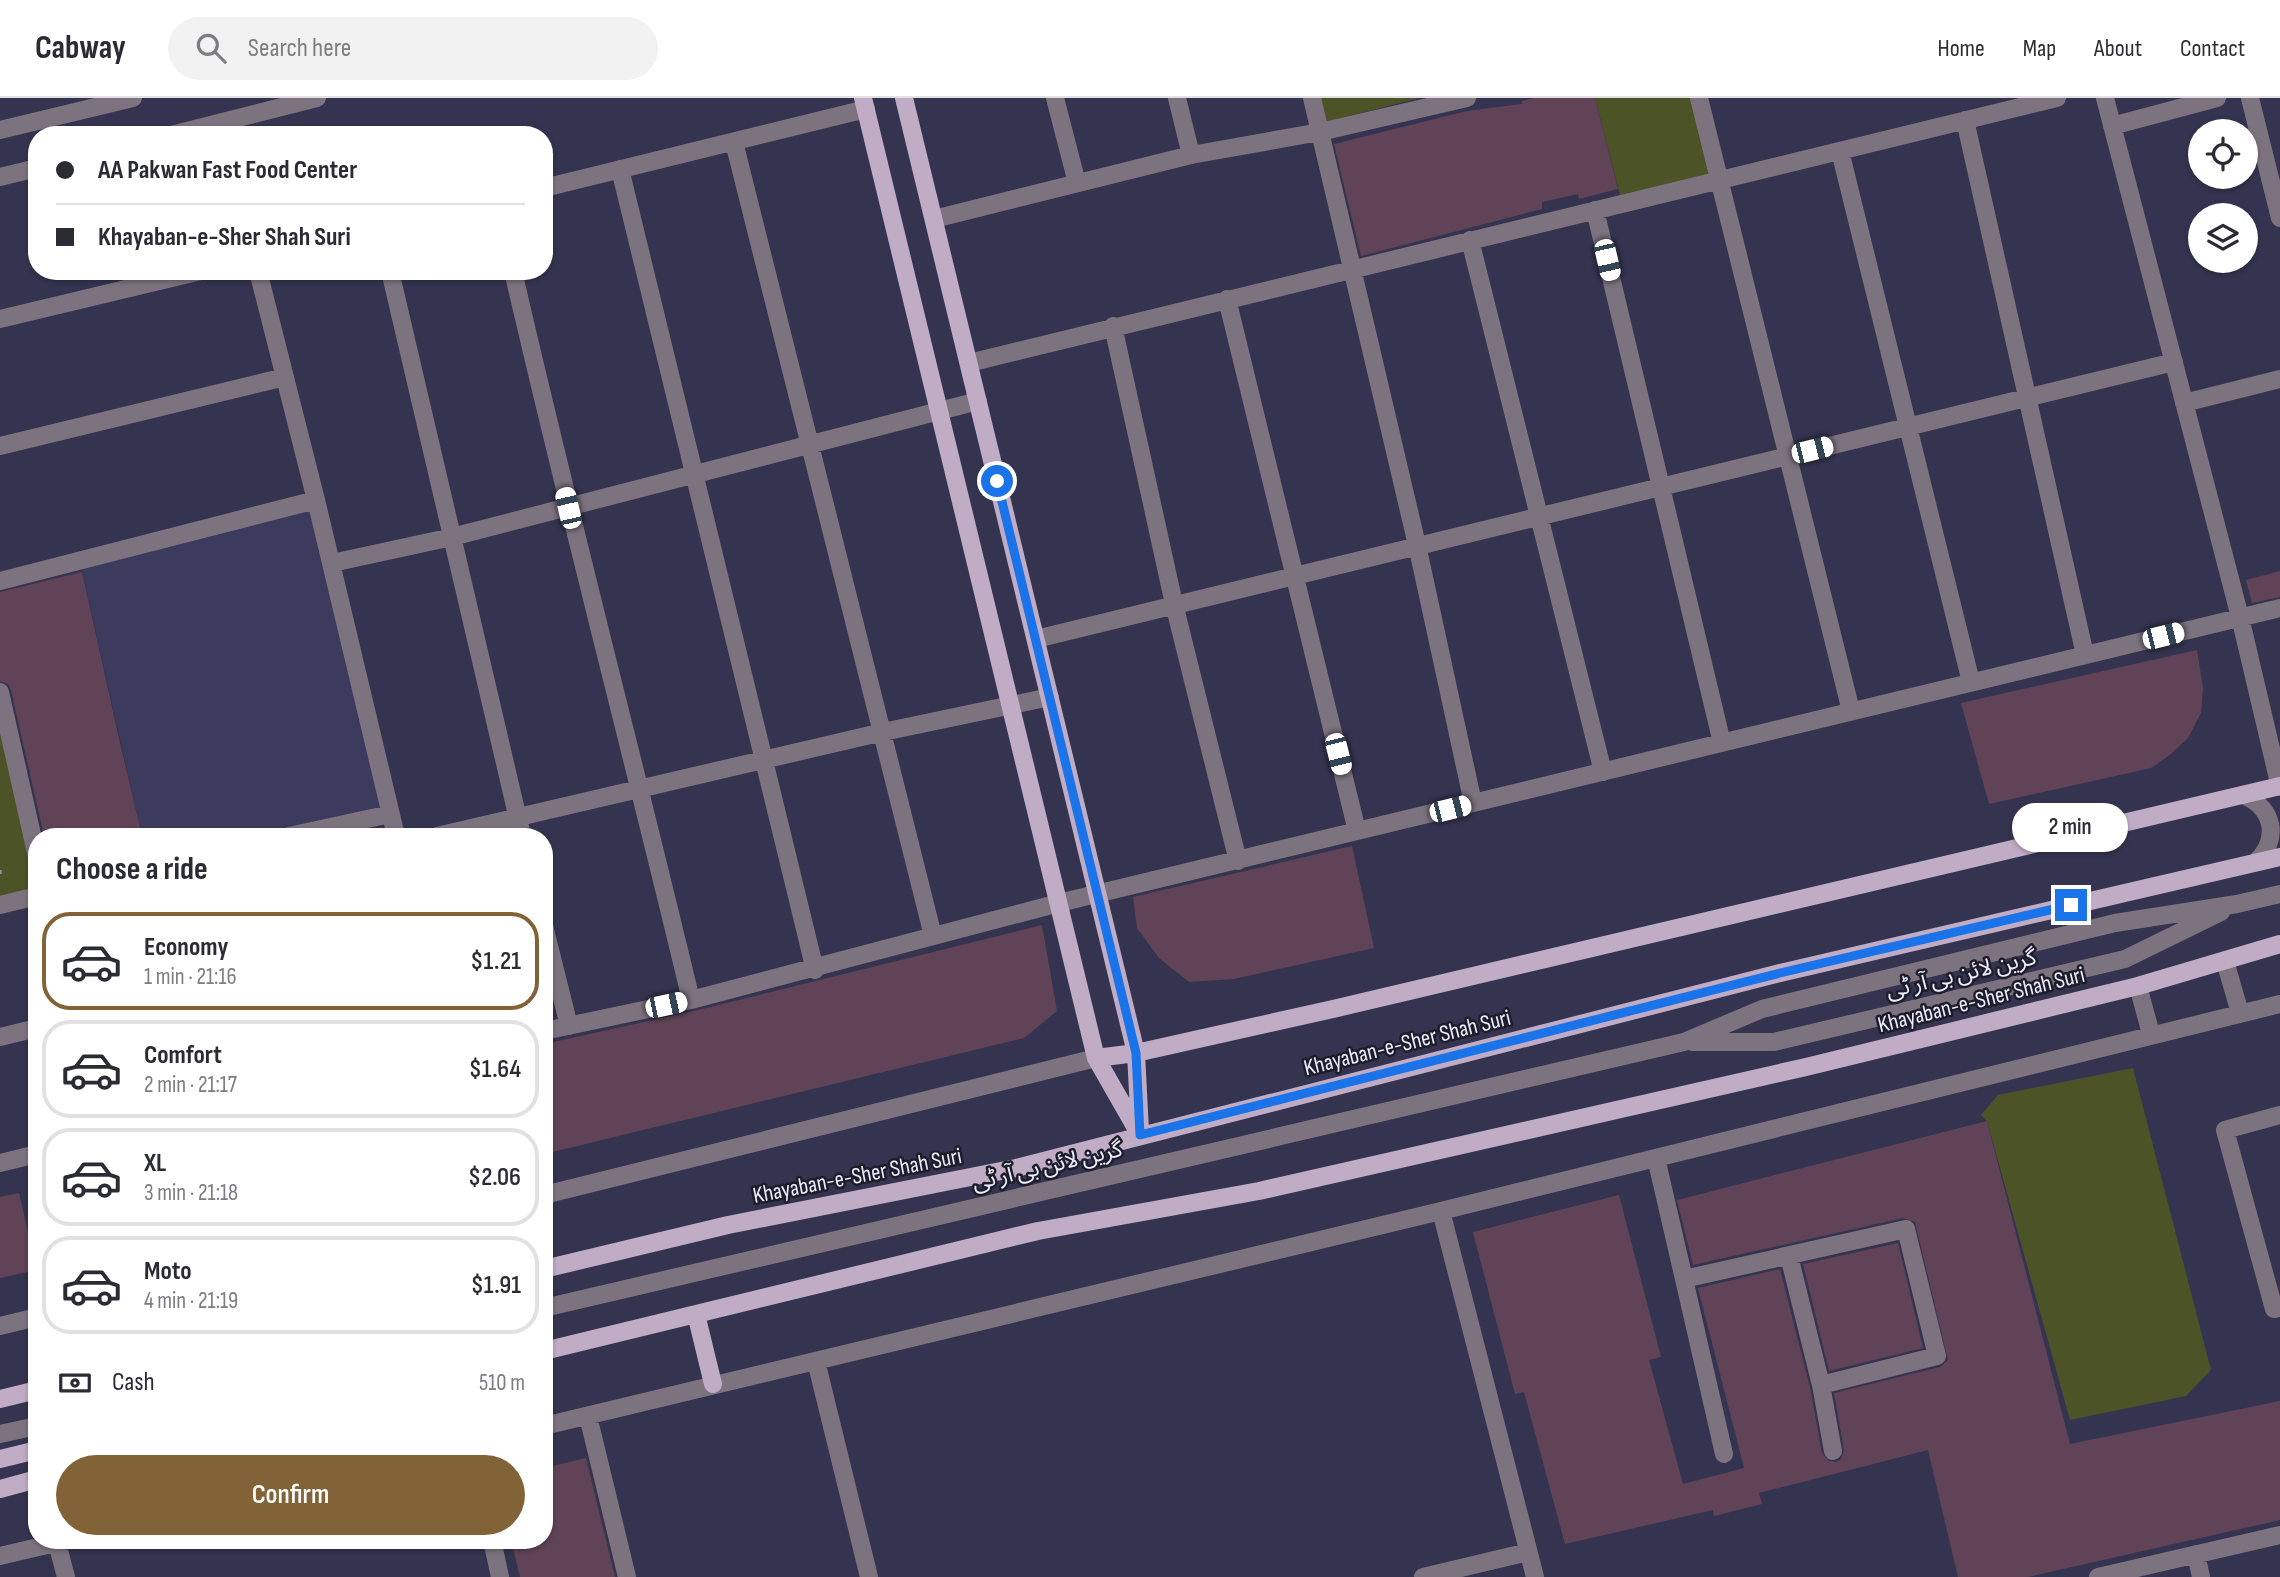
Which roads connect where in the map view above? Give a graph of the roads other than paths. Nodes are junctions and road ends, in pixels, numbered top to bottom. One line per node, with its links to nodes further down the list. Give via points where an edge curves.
1 (133, 98): 17 (street)
2 (317, 98): 15 (street)
3 (904, 98): 30 (main road)
4 (1055, 98): 26 (street)
5 (1177, 98): 21 (street)
6 (1312, 98): 18 (street)
7 (1467, 98): 18 (street)
8 (1699, 98): 25 (street)
9 (2057, 98): 14 (street)
10 (2105, 98): 16 (street)
11 (2217, 98): 16 (street)
12 (2250, 98): 29 (street)
13 (865, 104): 19 (street); 47 (main road)
14 (1965, 120): 20 (street); 44 (street)
15 (229, 126)
16 (2112, 126): 40 (street)
17 (0, 130)
18 (1320, 132): 21 (street); 32 (street)
19 (734, 142): 22 (street); 50 (street)
20 (1840, 151): 25 (street); 48 (street)
21 (1191, 155): 26 (street)
22 (620, 169): 27 (street); 52 (street)
23 (28, 170): 24 (street)
24 (0, 177)
25 (1720, 180): 28 (street); 51 (street)
26 (1077, 183): 30 (street)
27 (553, 186)
28 (1595, 210): 31 (street); 53 (street)
29 (2280, 218)
30 (934, 219): 41 (main road)
31 (1470, 240): 32 (street); 56 (street)
32 (1350, 269): 37 (street); 58 (street)
33 (164, 280): 38 (street)
34 (259, 280): 42 (street)
35 (392, 280): 57 (street)
36 (515, 280): 55 (street)
37 (1227, 299): 39 (street); 60 (street)
38 (0, 320)
39 (1113, 326): 41 (street); 62 (street)
40 (2174, 362): 44 (street); 46 (street)
41 (969, 363): 45 (main road)
42 (285, 377): 49 (street); 54 (street)
43 (2280, 379): 46 (street)
44 (2027, 398): 48 (street); 66 (street)
45 (978, 401): 47 (street); 65 (main road)
46 (2184, 403): 64 (street)
47 (939, 410): 50 (street); 70 (main road)
48 (1908, 427): 51 (street); 67 (street)
49 (0, 446)
50 (808, 447): 52 (street); 72 (street)
51 (1788, 456): 53 (street); 71 (street)
52 (692, 475): 55 (street); 74 (street)
53 (1661, 487): 56 (street); 73 (street)
54 (316, 500): 59 (street); 61 (street)
55 (568, 508): 57 (street); 77 (street)
56 (1538, 517): 58 (street); 75 (street)
57 (452, 537): 59 (street); 81 (street)
58 (1417, 545): 60 (street); 79 (street)
59 (332, 563): 80 (street)
60 (1294, 574): 62 (street); 87 (street)
61 (0, 581)
62 (1174, 604): 65 (street); 89 (street)
63 (2280, 608): 64 (street)
64 (2240, 617): 66 (street); 76 (street)
65 (1036, 639): 69 (main road)
66 (2085, 654): 67 (street)
67 (1970, 682): 71 (street)
68 (0, 692): 82 (street)
69 (1050, 697): 70 (street); 91 (main road)
70 (1011, 706): 72 (street); 94 (main road)
71 (1851, 711): 73 (street)
72 (883, 732): 74 (street); 97 (street)
73 (1722, 743): 75 (street)
74 (763, 761): 77 (street); 101 (street)
75 (1603, 772): 79 (street)
76 (2280, 786): 78 (main road)
77 (641, 789): 81 (street); 103 (street)
78 (2243, 795): 90 (street, via 2254,799 2270,818 2270,843); 112 (main road)
79 (1473, 803): 87 (street)
80 (390, 814): 83 (street); 84 (street)
81 (518, 818): 85 (street); 86 (street)
82 (30, 828)
83 (326, 828)
84 (394, 828)
85 (473, 828)
86 (520, 828)
87 (1357, 831): 89 (street)
88 (2280, 857): 90 (main road, Khayaban-e-Sher Shah Suri)
89 (1238, 861): 91 (street)
90 (2256, 862): 115 (main road, Khayaban-e-Sher Shah Suri, via 1780,973)
91 (1098, 894): 94 (street); 112 (main road)
92 (2280, 894): 95 (street, گرین لائن بی آر ٹی)
93 (28, 898): 96 (street)
94 (1059, 903): 97 (street); 113 (main road)
95 (2237, 904): 111 (street, گرین لائن بی آر ٹی, via 2115,923 1762,1009); 111 (street, گرین لائن بی آر ٹی, via 2125,960 1774,1042)
96 (0, 905)
97 (933, 936): 101 (street)
98 (2280, 944): 99 (main road, Khayaban-e-Sher Shah Suri)
99 (2225, 961): 102 (main road, Khayaban-e-Sher Shah Suri); 105 (street)
100 (553, 962): 106 (street)
101 (815, 970): 103 (street)
102 (2138, 986): 109 (street); 126 (main road, Khayaban-e-Sher Shah Suri, via 1766,1076 1259,1191 1038,1231)
103 (691, 1000): 106 (street)
104 (2280, 1004): 105 (street)
105 (2240, 1013): 109 (street)
106 (569, 1026): 107 (street)
107 (553, 1029)
108 (28, 1030): 110 (street)
109 (2151, 1034): 117 (street)
110 (0, 1037)
111 (1684, 1042): 124 (street, گرین لائن بی آر ٹی)
112 (1136, 1053): 113 (main road); 115 (main road)
113 (1096, 1058): 115 (main road); 119 (street)
114 (2280, 1115): 125 (street, via 2225,1130 2274,1310)
115 (1140, 1135): 122 (main road, Khayaban-e-Sher Shah Suri, via 1016,1168)
116 (28, 1156): 118 (street)
117 (1656, 1158): 120 (street); 123 (street)
118 (0, 1163)
119 (553, 1193)
120 (1441, 1211): 130 (street); 149 (street)
121 (1789, 1256): 123 (street); 132 (street); 132 (street, via 1906,1229 1937,1356)
122 (553, 1267)
123 (1684, 1279): 141 (street)
124 (553, 1306)
125 (2280, 1308)
126 (696, 1314): 129 (main road, Khayaban-e-Sher Shah Suri); 131 (main road)
127 (28, 1319): 128 (street)
128 (0, 1326)
129 (553, 1349)
130 (816, 1361): 131 (street); 155 (street)
131 (713, 1384): 135 (street)
132 (1821, 1385): 139 (street)
133 (28, 1392): 134 (main road)
134 (0, 1399)
135 (588, 1416): 136 (street); 154 (street)
136 (553, 1424)
137 (28, 1428): 138 (street)
138 (0, 1434)
139 (1833, 1451)
140 (28, 1452): 142 (main road)
141 (1724, 1454)
142 (0, 1459)
143 (28, 1481): 144 (main road)
144 (0, 1489)
145 (2280, 1535): 150 (street)
146 (29, 1549): 151 (street)
147 (64, 1549): 152 (street)
148 (494, 1549): 153 (street)
149 (1528, 1552): 156 (street); 157 (street)
150 (2196, 1554): 158 (street); 159 (street)
151 (0, 1556)
152 (66, 1577)
153 (499, 1577)
154 (627, 1577)
155 (869, 1577)
156 (1423, 1577)
157 (1535, 1577)
158 (2098, 1577)
159 (2201, 1577)

